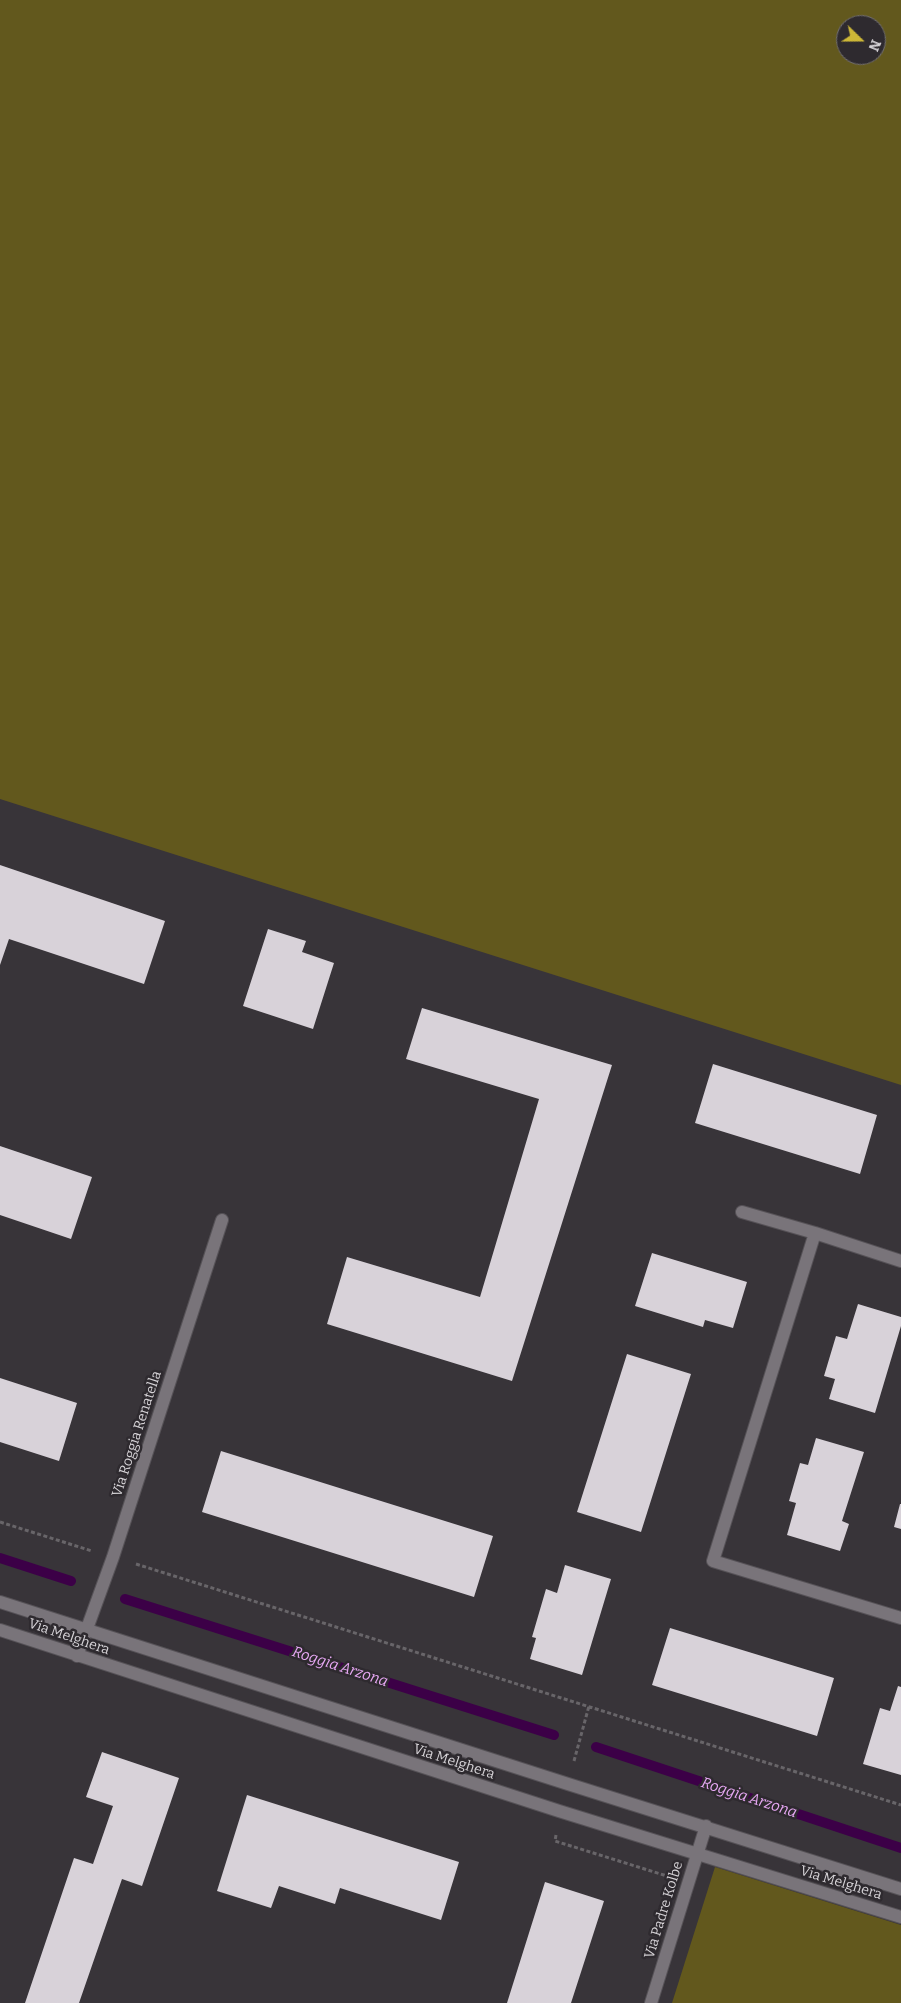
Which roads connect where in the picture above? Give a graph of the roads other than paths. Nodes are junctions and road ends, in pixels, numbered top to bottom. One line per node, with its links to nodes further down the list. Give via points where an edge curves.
1 (742, 1212): 3 (street)
2 (222, 1220): 8 (street, Via Roggia Renatella, via 113,1557)
3 (815, 1233): 4 (street); 6 (street, via 713,1561)
4 (901, 1261)
5 (0, 1602): 8 (street, Via Melghera)
6 (901, 1618)
7 (0, 1630): 9 (street, Via Melghera)
8 (86, 1630): 9 (street, Via Roggia Renatella); 10 (street, Via Melghera)
9 (77, 1656): 11 (street, Via Melghera)
10 (706, 1826): 11 (street, Via Padre Kolbe); 12 (street, Via Melghera)
11 (698, 1854): 13 (street, Via Melghera); 14 (street, Via Padre Kolbe)
12 (901, 1889)
13 (901, 1917)
14 (651, 2003)

